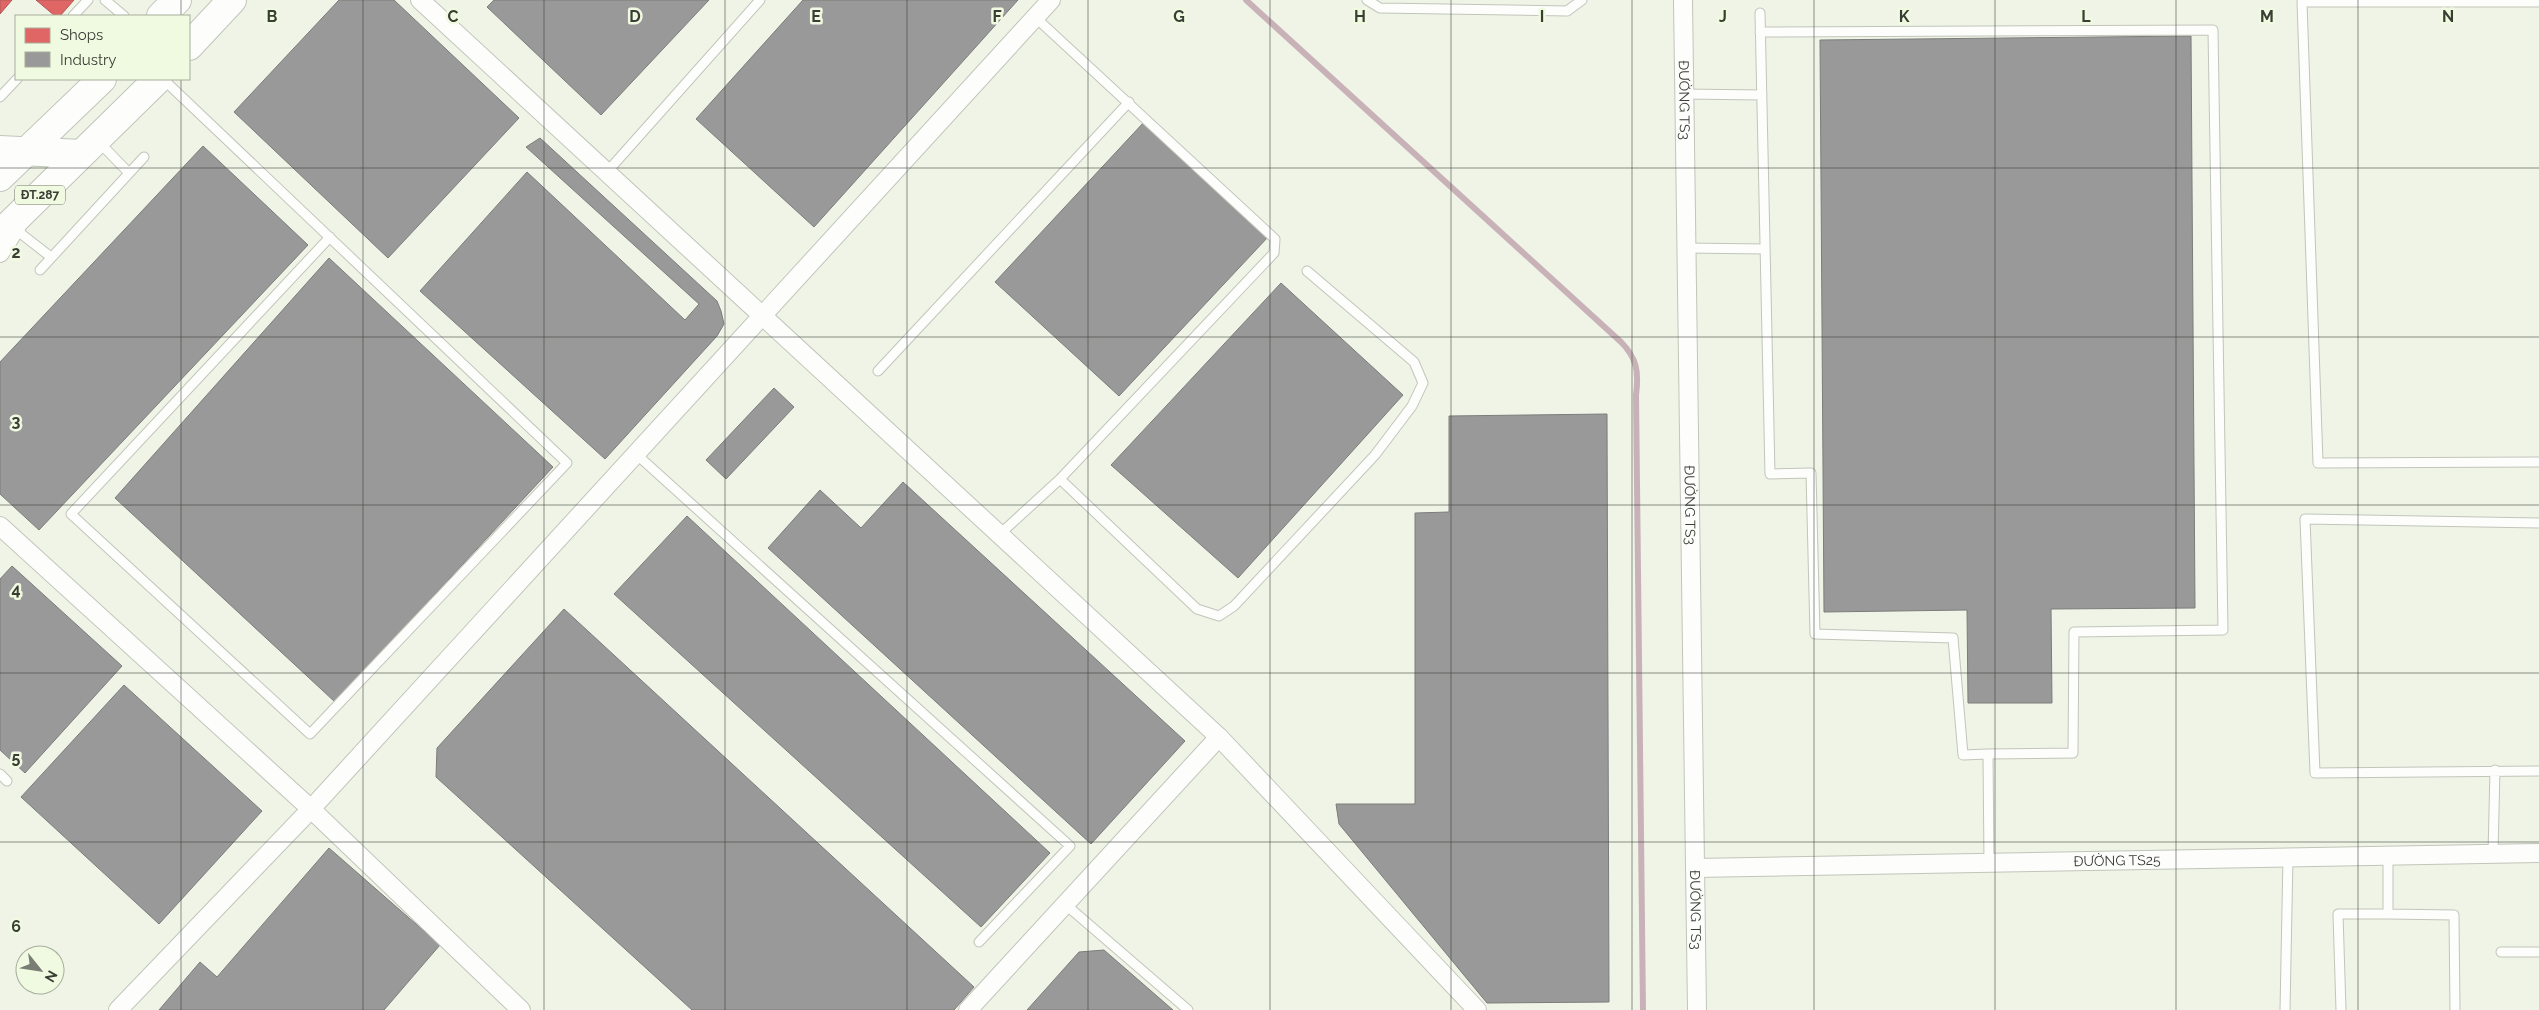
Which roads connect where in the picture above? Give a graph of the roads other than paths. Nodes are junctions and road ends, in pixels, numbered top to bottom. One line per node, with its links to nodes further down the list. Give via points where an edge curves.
1 (88, 0): 13 (lane)
2 (105, 0): 14 (lane)
3 (177, 0): 15 (main road)
4 (232, 0): 18 (main road)
5 (420, 0): 30 (street)
6 (760, 0): 30 (lane)
7 (1051, 0): 16 (street)
8 (1367, 0): 9 (lane, via 1380,8 1568,10)
9 (1582, 0)
10 (1683, 0): 23 (street, ĐƯỜNG TS3)
11 (2539, 2): 44 (lane, via 2302,2 2318,463)
12 (1760, 13): 17 (lane)
13 (74, 15)
14 (123, 15)
15 (162, 15)
16 (1035, 18): 26 (lane); 41 (street)
17 (1760, 32): 24 (lane); 50 (lane, via 2213,30 2222,630 2074,632 2073,754)
18 (190, 45)
19 (16, 80): 25 (lane)
20 (101, 80): 28 (main road, ĐT.287)
21 (157, 80): 27 (main road, ĐT.287)
22 (164, 80): 34 (lane)
23 (1684, 94): 24 (lane); 35 (street, ĐƯỜNG TS3)
24 (1762, 95): 36 (lane)
25 (0, 96)
26 (1129, 102): 42 (lane); 45 (lane, via 1275,239 1276,245 1274,252)
27 (88, 147): 28 (main road); 31 (lane); 33 (main road, ĐT.287)
28 (13, 150): 32 (main road, ĐT.287)
29 (144, 157): 31 (lane)
30 (608, 172): 41 (street)
31 (129, 173): 38 (lane)
32 (0, 177)
33 (8, 232): 37 (street); 38 (lane)
34 (330, 237): 34 (lane, via 71,514 310,734 567,463)
35 (1686, 248): 36 (lane); 61 (street, ĐƯỜNG TS3)
36 (1765, 249): 50 (lane, via 1770,474 1811,472 1814,634 1953,638 1963,755)
37 (0, 253)
38 (51, 258): 39 (lane)
39 (40, 270)
40 (1307, 270): 45 (lane, via 1414,362 1423,383 1412,406 1375,455 1234,606 1219,616 1197,609)
41 (762, 314): 43 (street); 48 (street)
42 (878, 372)
43 (635, 454): 55 (street); 64 (lane, via 1070,846)
44 (2539, 462)
45 (1060, 478): 48 (lane)
46 (2539, 523): 51 (lane, via 2305,520 2315,773)
47 (0, 526): 55 (street)
48 (1000, 534): 49 (street)
49 (1219, 737): 62 (street); 71 (street)
50 (1988, 754): 60 (lane)
51 (2495, 770): 52 (lane); 57 (lane)
52 (2539, 771)
53 (0, 774): 54 (lane)
54 (7, 780)
55 (311, 809): 67 (street); 68 (street)
56 (2539, 853): 57 (street, ĐƯỜNG TS25)
57 (2493, 854): 58 (street, ĐƯỜNG TS25)
58 (2388, 855): 59 (street, ĐƯỜNG TS25); 63 (lane)
59 (2288, 857): 60 (street, ĐƯỜNG TS25); 73 (lane)
60 (1989, 863): 61 (street, ĐƯỜNG TS25)
61 (1696, 868): 72 (street, ĐƯỜNG TS3)
62 (1066, 904): 69 (street); 70 (lane)
63 (2388, 914): 74 (lane, via 2338,914); 75 (lane, via 2454,915)
64 (979, 942)
65 (2501, 952): 66 (lane)
66 (2539, 952)
67 (118, 1010)
68 (521, 1010)
69 (968, 1010)
70 (1188, 1010)
71 (1477, 1010)
72 (1697, 1010)
73 (2285, 1010)
74 (2340, 1010)
75 (2455, 1010)

